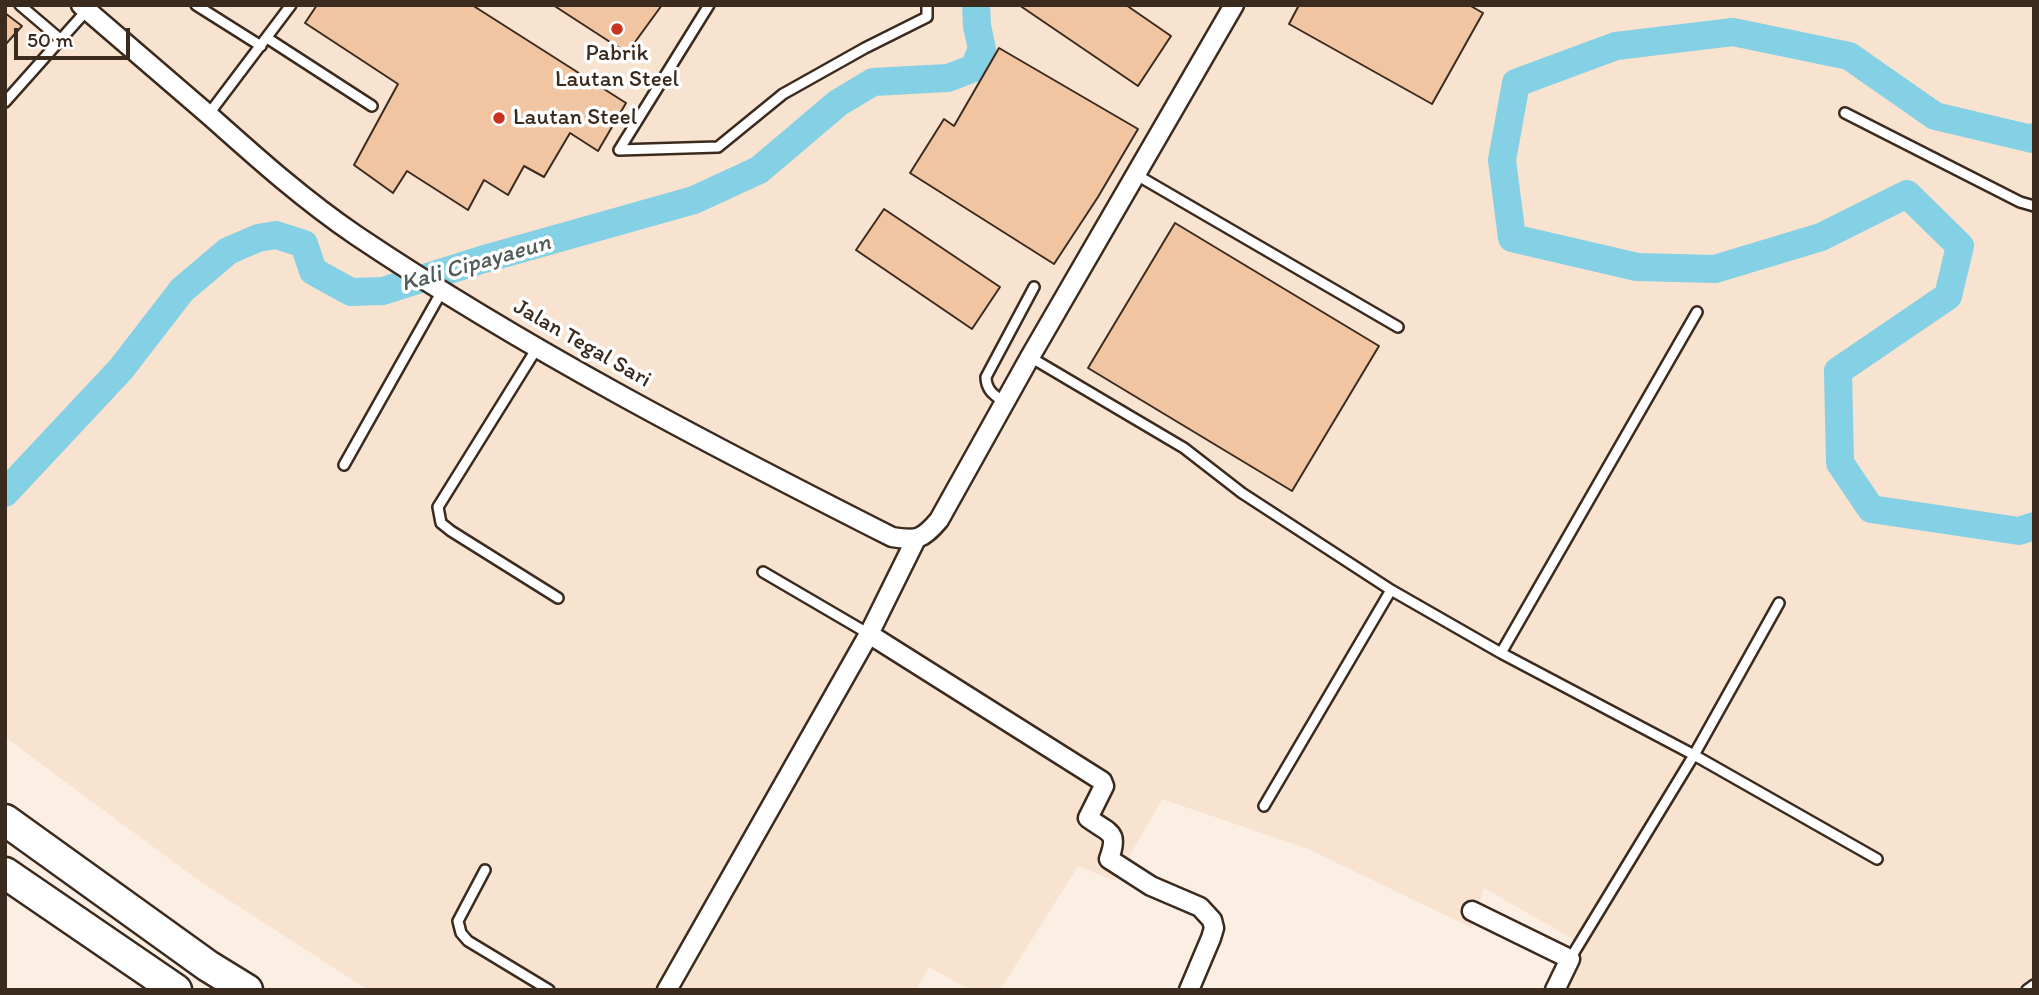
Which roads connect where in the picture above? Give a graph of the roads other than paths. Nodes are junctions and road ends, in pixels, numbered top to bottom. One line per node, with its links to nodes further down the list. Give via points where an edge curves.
1 (20, 5): 8 (lane)
2 (196, 5): 9 (lane)
3 (709, 5): 4 (lane, via 619,150 718,147 783,94 927,17)
4 (927, 5)
5 (1234, 5): 14 (street)
6 (286, 7): 9 (lane)
7 (84, 8): 8 (lane); 13 (street, Jalan Tegal Sari)
8 (60, 39): 10 (lane)
9 (264, 42): 11 (lane); 13 (lane)
10 (5, 102)
11 (372, 106)
12 (1844, 113): 15 (lane)
13 (208, 115): 16 (street, Jalan Tegal Sari, via 355,234)
14 (1135, 174): 19 (lane); 21 (street)
15 (2034, 206)
16 (436, 287): 20 (street, Jalan Tegal Sari); 23 (lane)
17 (1034, 287): 22 (lane, via 986,377 992,394)
18 (1696, 312): 30 (lane)
19 (1398, 327)
20 (537, 348): 24 (street, Jalan Tegal Sari, via 728,454 892,537); 27 (lane, via 438,507 441,523)
21 (1030, 356): 22 (street); 26 (lane, via 1184,448 1242,493)
22 (1004, 402): 24 (street, via 939,520)
23 (344, 465)
24 (915, 541): 29 (street)
25 (763, 572): 29 (lane)
26 (1391, 590): 30 (lane); 32 (lane)
27 (558, 597)
28 (1779, 603): 31 (lane)
29 (869, 634): 43 (street); 44 (street, via 1102,781 1101,795 1088,818 1113,836 1109,859 1151,886 1200,907 1212,920 1211,938)
30 (1501, 653): 31 (lane)
31 (1694, 755): 34 (lane); 38 (lane)
32 (1264, 806)
33 (5, 820): 41 (highway)
34 (1878, 859)
35 (485, 870): 42 (lane, via 458,921 461,933)
36 (5, 873): 40 (highway)
37 (1472, 911): 38 (street)
38 (1570, 959): 45 (street)
39 (2034, 985): 46 (lane)
40 (176, 990)
41 (247, 990)
42 (549, 990)
43 (667, 990)
44 (1189, 990)
45 (1555, 990)
46 (2027, 990)

